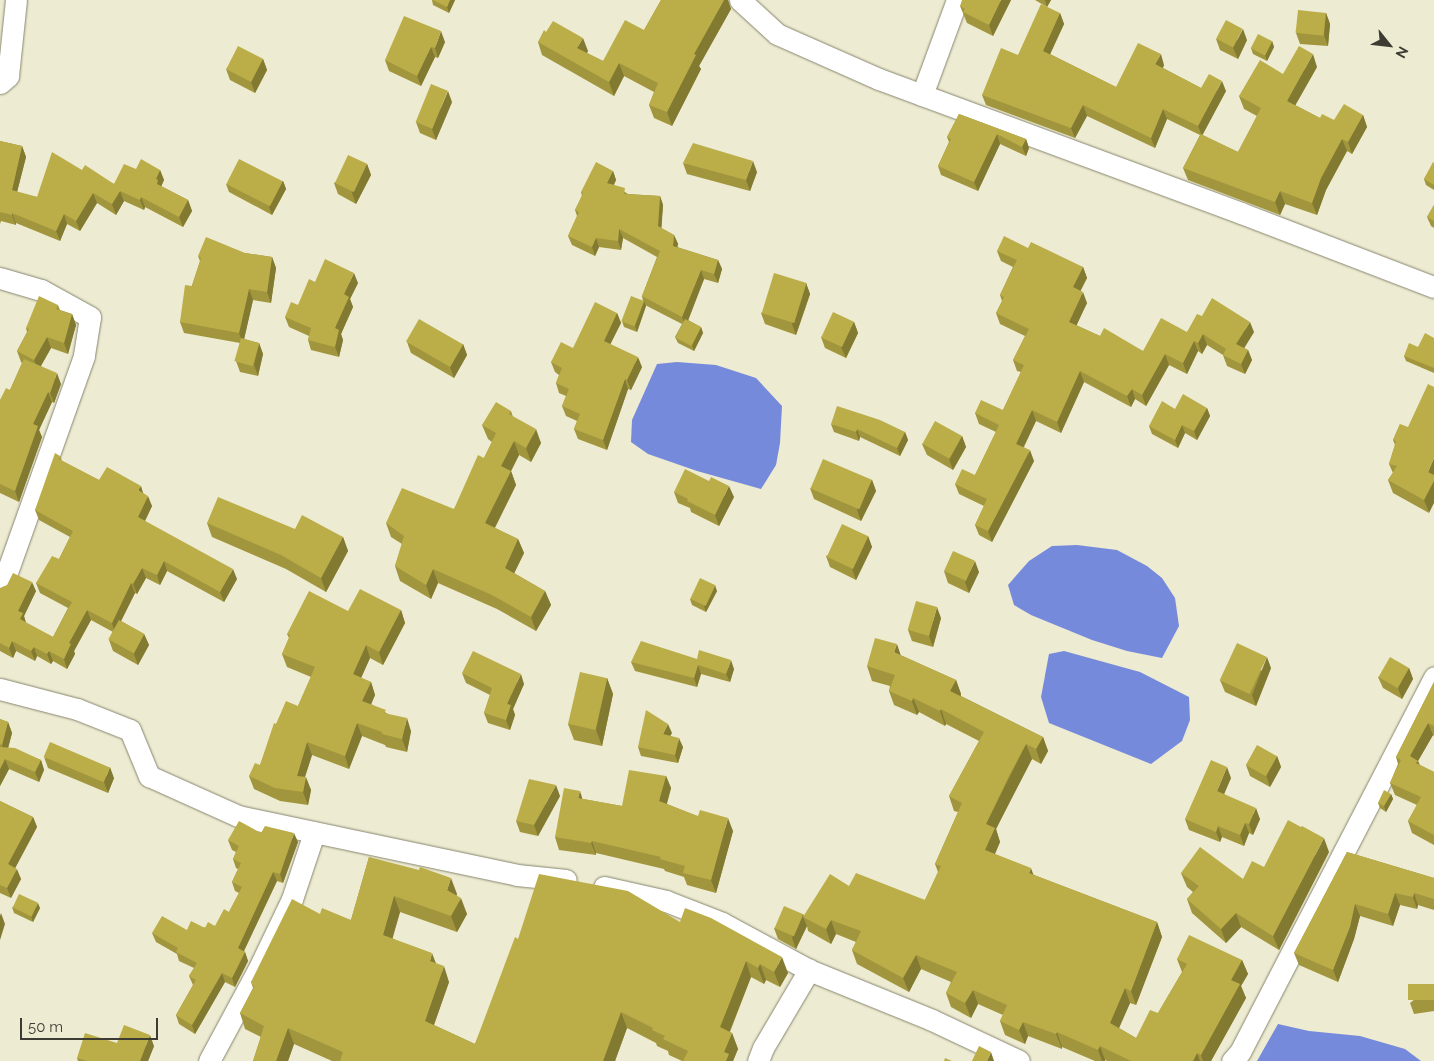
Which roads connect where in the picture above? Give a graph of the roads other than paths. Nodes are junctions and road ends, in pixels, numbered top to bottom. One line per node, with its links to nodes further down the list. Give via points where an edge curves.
1 (16, 0): 4 (street, via 8,76)
2 (740, 0): 5 (street, via 777,34)
3 (956, 0): 5 (street)
4 (0, 82)
5 (922, 95): 7 (street)
6 (0, 278): 8 (street, via 41,290 90,317 84,356)
7 (1434, 288)
8 (2, 586)
9 (1434, 677): 16 (street)
10 (0, 689): 11 (street, via 77,709 130,730 149,776 177,790 238,816)
11 (314, 833): 12 (street, via 517,875 561,879 666,901 722,923); 13 (street, via 292,899)
12 (809, 970): 14 (street); 15 (street, via 932,1020)
13 (208, 1061)
14 (758, 1061)
15 (1019, 1061)
16 (1232, 1061)

